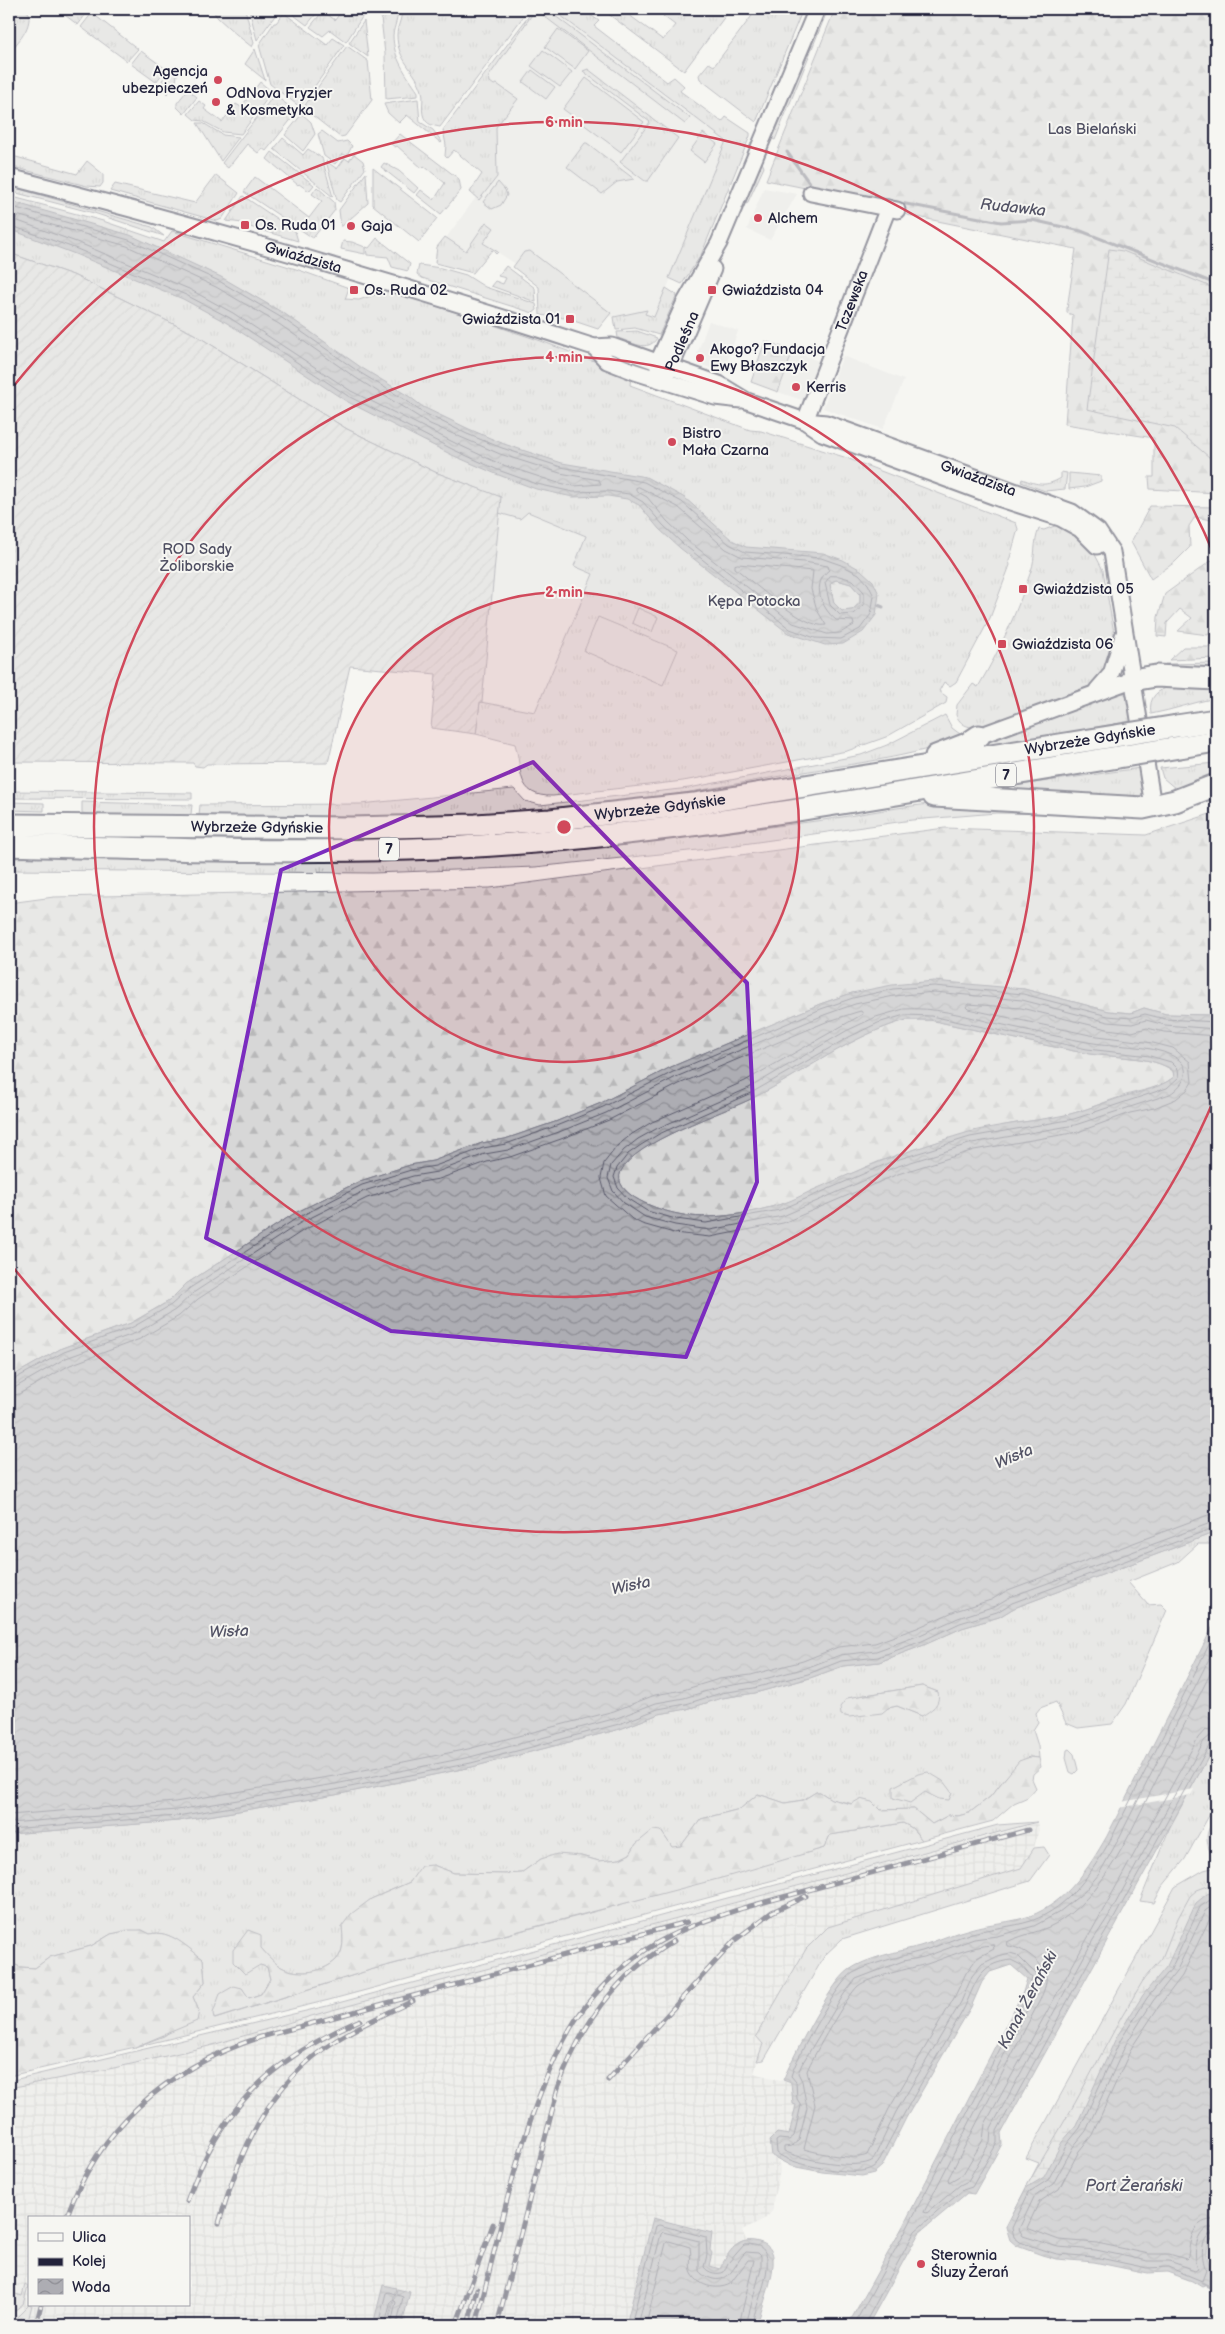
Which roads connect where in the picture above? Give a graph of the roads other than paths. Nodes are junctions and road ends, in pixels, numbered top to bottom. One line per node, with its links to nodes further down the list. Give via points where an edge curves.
1 (817, 9): 5 (street, Podleśna, via 719,243 684,304)
2 (9, 177): 4 (street, Gwiaździsta, via 429,294)
3 (811, 193): 8 (street, Tczewska, via 893,209)
4 (594, 347): 5 (street, Gwiaździsta, via 612,346); 6 (street, Gwiaździsta, via 607,361)
5 (665, 365): 6 (street, Podleśna); 7 (street, Gwiaździsta, via 719,384)
6 (660, 379): 7 (street, Gwiaździsta, via 715,397)
7 (748, 401): 8 (street, Gwiaździsta)
8 (805, 421): 9 (street, Gwiaździsta, via 826,423); 10 (street, Gwiaździsta, via 822,433)
9 (1018, 493): 10 (street); 11 (street, Gwiaździsta, via 1064,508 1093,526 1112,552)
10 (1026, 507): 11 (street, Gwiaździsta, via 1060,518 1080,529 1093,540)
11 (1116, 577): 12 (street, Gwiaździsta)
12 (1125, 631): 14 (street, Gwiaździsta); 15 (street, via 1111,674)
13 (1216, 679): 14 (highway, via 1156,676)
14 (1132, 680): 15 (street); 22 (street, Gwiaździsta)
15 (1096, 692): 17 (street)
16 (1216, 720): 19 (highway, Wybrzeże Gdyńskie / 7, bridge)
17 (978, 736): 19 (highway, via 967,744)
18 (1216, 741): 21 (highway, Wybrzeże Gdyńskie / 7, bridge)
19 (892, 772): 23 (highway, Wybrzeże Gdyńskie / 7, via 676,806 476,825 293,828)
20 (1216, 785): 22 (highway, via 1176,801)
21 (894, 793): 22 (highway, via 1134,808); 25 (highway, Wybrzeże Gdyńskie / 7, via 645,831 488,845 353,850)
22 (1153, 806)
23 (9, 825)
24 (9, 844): 25 (highway, Wybrzeże Gdyńskie / 7)
25 (76, 846): 26 (highway)
26 (9, 851)

